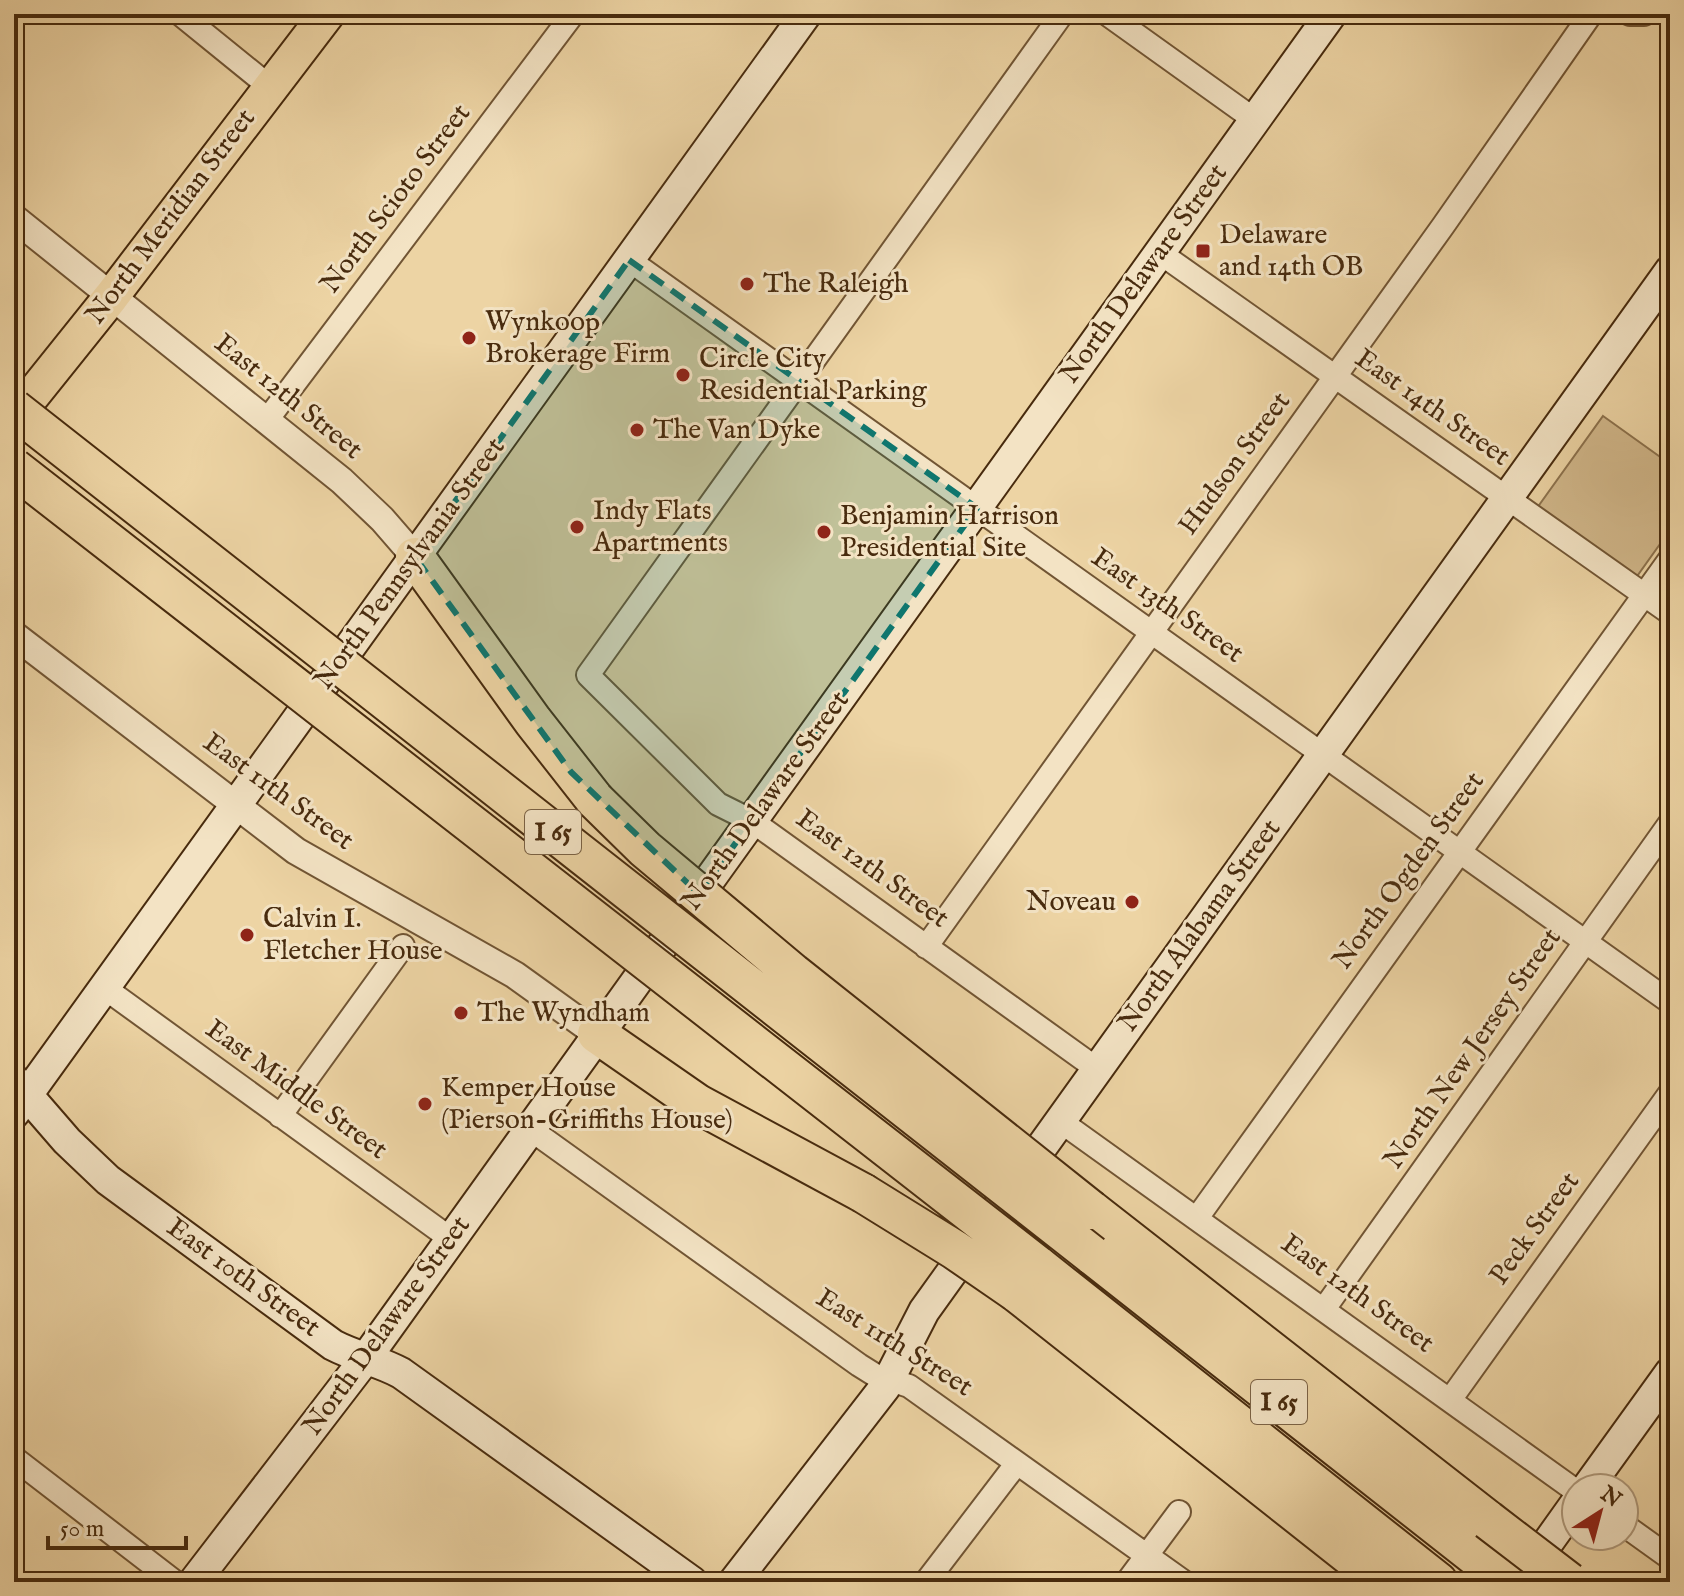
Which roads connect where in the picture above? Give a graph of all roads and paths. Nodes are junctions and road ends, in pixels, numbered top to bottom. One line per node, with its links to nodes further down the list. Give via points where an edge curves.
1 (180, 14): 11 (street)
2 (327, 14): 11 (main road, North Meridian Street)
3 (573, 14): 22 (street, North Scioto Street)
4 (806, 14): 15 (main road, North Pennsylvania Street)
5 (1062, 14): 19 (street)
6 (1107, 14): 12 (street)
7 (1331, 14): 12 (main road, North Delaware Street)
8 (1591, 14): 18 (street, Hudson Street)
9 (1630, 14): 10 (street)
10 (1644, 14)
11 (270, 87): 17 (main road, North Meridian Street)
12 (1255, 120): 14 (main road, North Delaware Street)
13 (14, 218): 17 (street, East 12th Street)
14 (1160, 253): 18 (street, East 14th Street); 25 (main road, North Delaware Street)
15 (629, 260): 19 (street, East 13th Street); 26 (main road, North Pennsylvania Street)
16 (1670, 271): 24 (main road, North Alabama Street)
17 (111, 297): 21 (main road, North Meridian Street); 22 (street, East 12th Street)
18 (1335, 376): 24 (street, East 14th Street); 30 (street, Hudson Street)
19 (799, 380): 25 (street, East 13th Street); 34 (street, East 12th Street, via 588,675 718,804)
20 (14, 409): 63 (highway, I 65, bridge, via 1092,1255)
21 (14, 418)
22 (267, 420): 26 (street, East 12th Street, via 350,489)
23 (14, 468): 51 (highway, I 65, bridge)
24 (1507, 498): 28 (street, East 14th Street); 32 (main road, North Alabama Street)
25 (977, 508): 30 (street, East 13th Street); 34 (main road, North Delaware Street)
26 (415, 557): 33 (main road, North Pennsylvania Street); 63 (highway, bridge, via 543,734 595,800 645,849 1091,1210)
27 (1670, 559): 28 (street, North Ogden Street)
28 (1644, 595): 29 (street, East 14th Street); 36 (street, North Ogden Street)
29 (1670, 613)
30 (1152, 632): 32 (street, East 13th Street); 39 (street, Hudson Street)
31 (14, 635): 33 (street, East 11th Street)
32 (1323, 754): 36 (street, East 13th Street); 43 (main road, North Alabama Street)
33 (237, 804): 40 (main road, North Pennsylvania Street); 42 (street, East 11th Street, via 296,851 515,975)
34 (752, 821): 39 (street, East 12th Street); 42 (main road, North Delaware Street)
35 (1670, 823): 37 (street, North New Jersey Street)
36 (1460, 852): 37 (street, East 13th Street); 49 (street, North Ogden Street)
37 (1586, 942): 41 (street, East 13th Street); 52 (street, North New Jersey Street)
38 (403, 946): 46 (street)
39 (926, 947): 43 (street, East 12th Street)
40 (106, 989): 45 (main road, North Pennsylvania Street); 46 (street, East Middle Street)
41 (1670, 1002)
42 (597, 1034): 48 (main road, North Delaware Street); 51 (highway, bridge, via 698,1104 944,1243)
43 (1097, 1069): 47 (main road, North Alabama Street)
44 (1670, 1093): 56 (street, Peck Street)
45 (18, 1096): 53 (main road, East 10th Street, via 123,1191 333,1345)
46 (280, 1116): 50 (street, East Middle Street)
47 (1060, 1121): 49 (street, East 12th Street); 55 (main road, North Alabama Street, via 924,1311)
48 (530, 1129): 50 (main road, North Delaware Street); 55 (street, East 11th Street, via 859,1365)
49 (1197, 1218): 52 (street, East 12th Street)
50 (451, 1239): 53 (main road, North Delaware Street)
51 (1026, 1279): 74 (highway); 75 (highway, I 65)
52 (1324, 1309): 56 (street, East 12th Street)
53 (366, 1358): 68 (main road, North Delaware Street); 69 (main road, East 10th Street, via 401,1373)
54 (1670, 1373): 59 (main road)
55 (890, 1379): 58 (street, East 11th Street, via 911,1387); 70 (main road, North Alabama Street)
56 (1450, 1400): 60 (street, East 12th Street)
57 (14, 1458): 67 (street)
58 (1017, 1463): 65 (street, East 11th Street); 71 (street)
59 (1599, 1472)
60 (1560, 1479)
61 (1179, 1512): 65 (street)
62 (1560, 1526): 77 (main road)
63 (1476, 1534): 76 (highway, I 65); 78 (highway, bridge)
64 (1640, 1536): 66 (street)
65 (1147, 1556): 72 (street); 73 (street, East 11th Street)
66 (1670, 1558)
67 (175, 1582)
68 (194, 1582)
69 (692, 1582)
70 (734, 1582)
71 (926, 1582)
72 (1127, 1582)
73 (1184, 1582)
74 (1383, 1582)
75 (1438, 1582)
76 (1508, 1582)
77 (1520, 1582)
78 (1569, 1582)

